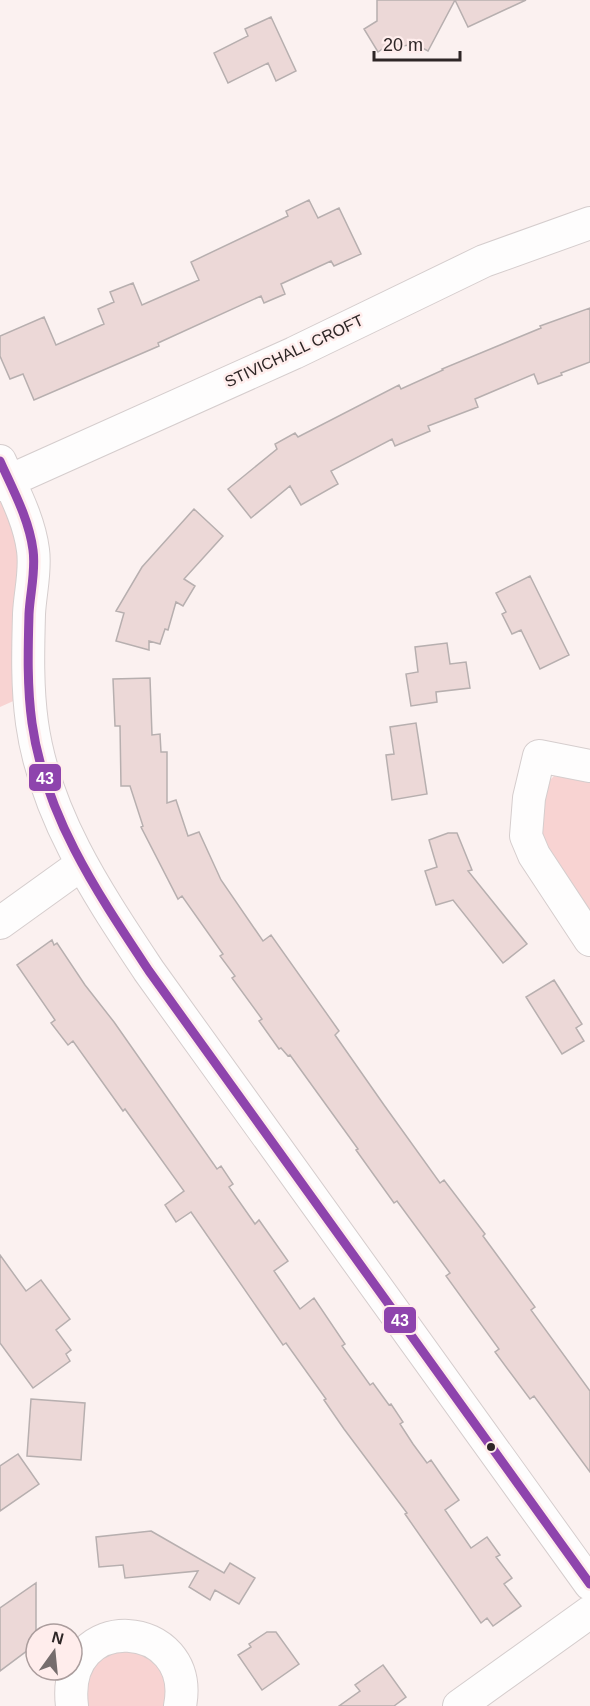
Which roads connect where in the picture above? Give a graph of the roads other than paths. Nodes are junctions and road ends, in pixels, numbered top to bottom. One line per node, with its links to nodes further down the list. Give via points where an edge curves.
1 (590, 223): 2 (street, STIVICHALL CROFT, via 484,261 294,352)
2 (3, 476): 4 (street, via 26,523 34,552 28,650 36,746 50,797)
3 (590, 766): 6 (street, via 539,756 529,798 526,836 534,855)
4 (82, 864): 5 (street); 7 (street, via 149,971)
5 (0, 923)
6 (590, 940)
7 (590, 1584)
8 (590, 1612): 11 (street)
9 (72, 1706): 10 (street, via 74,1673 88,1649 99,1641 126,1635 156,1644 169,1654 179,1678)
10 (180, 1706)
11 (459, 1706)

